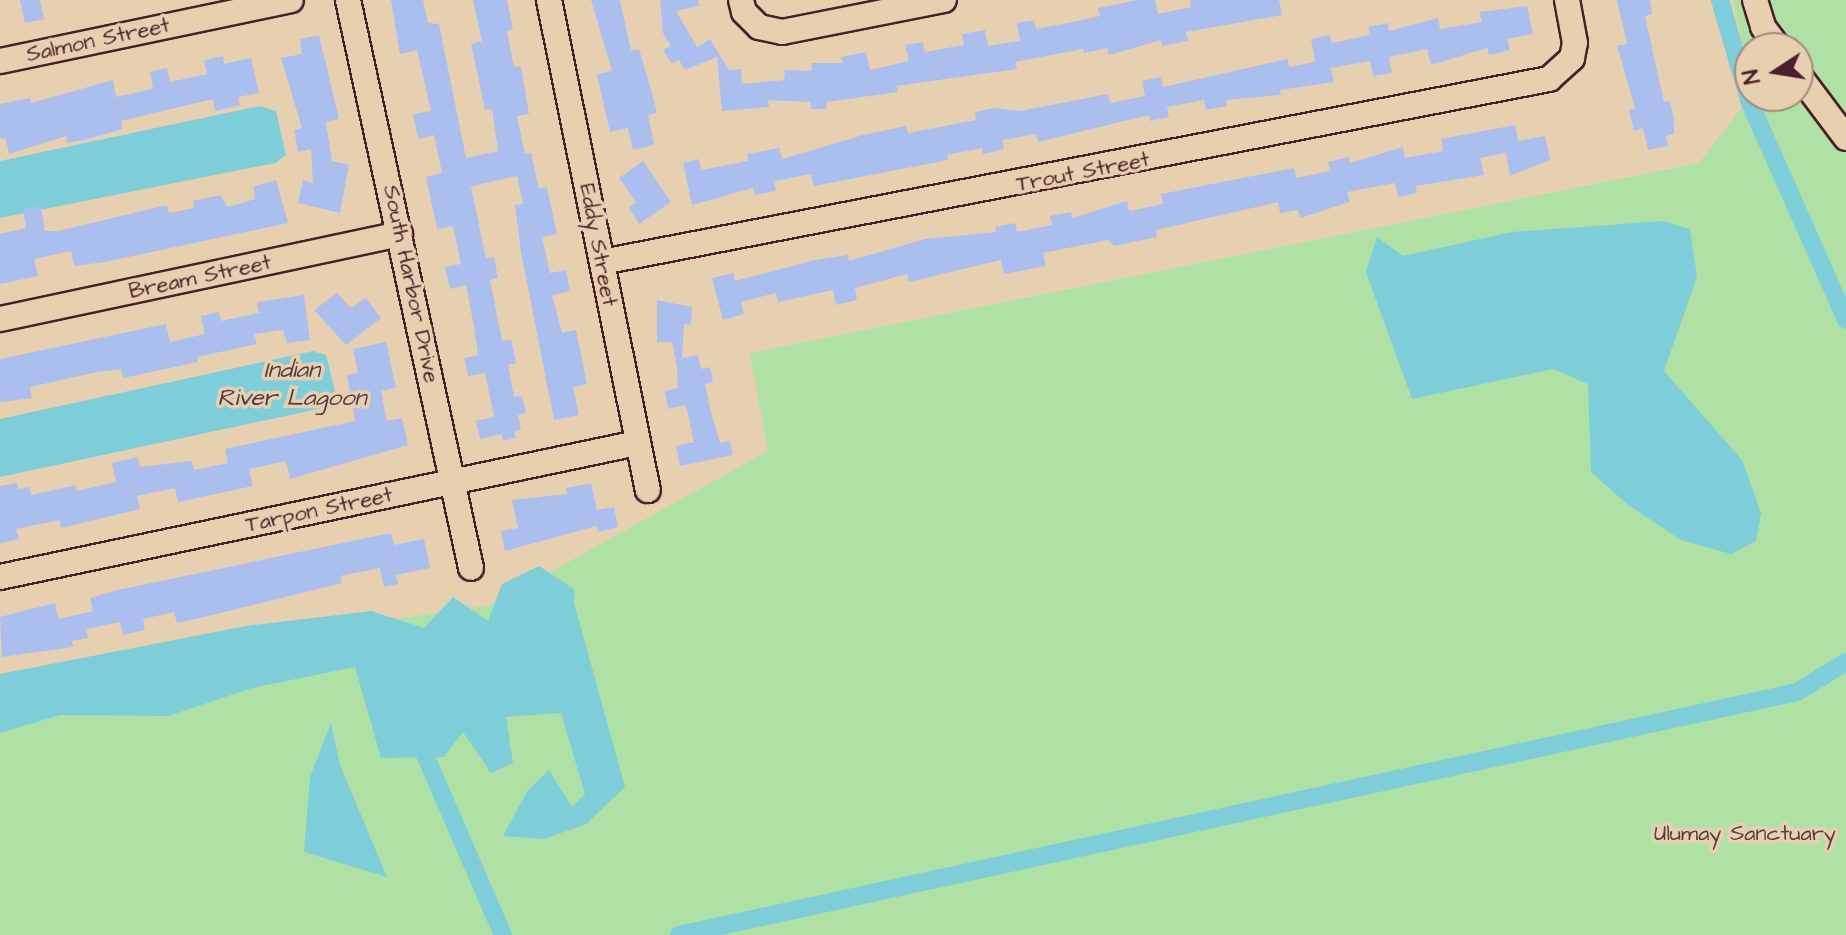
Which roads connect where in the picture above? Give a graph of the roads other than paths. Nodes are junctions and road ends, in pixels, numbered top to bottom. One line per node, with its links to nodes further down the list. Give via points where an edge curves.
1 (291, 0): 9 (street, Salmon Street)
2 (348, 0): 12 (street, South Harbor Drive)
3 (549, 0): 13 (street, Eddy Street)
4 (741, 0): 5 (street, via 744,12 759,27 782,32)
5 (944, 0)
6 (1567, 0): 13 (street, Trout Street, via 1575,43 1562,72 1499,90)
7 (1755, 0): 8 (street)
8 (1767, 32)
9 (0, 61)
10 (1814, 95): 11 (street)
11 (1846, 138)
12 (400, 234): 14 (street, Bream Street); 16 (street, South Harbor Drive)
13 (602, 262): 15 (street, Eddy Street)
14 (0, 319)
15 (637, 443): 16 (street, Tarpon Street); 17 (street, Eddy Street)
16 (454, 481): 18 (street, South Harbor Drive); 19 (street, Tarpon Street)
17 (648, 490)
18 (471, 568)
19 (0, 577)

